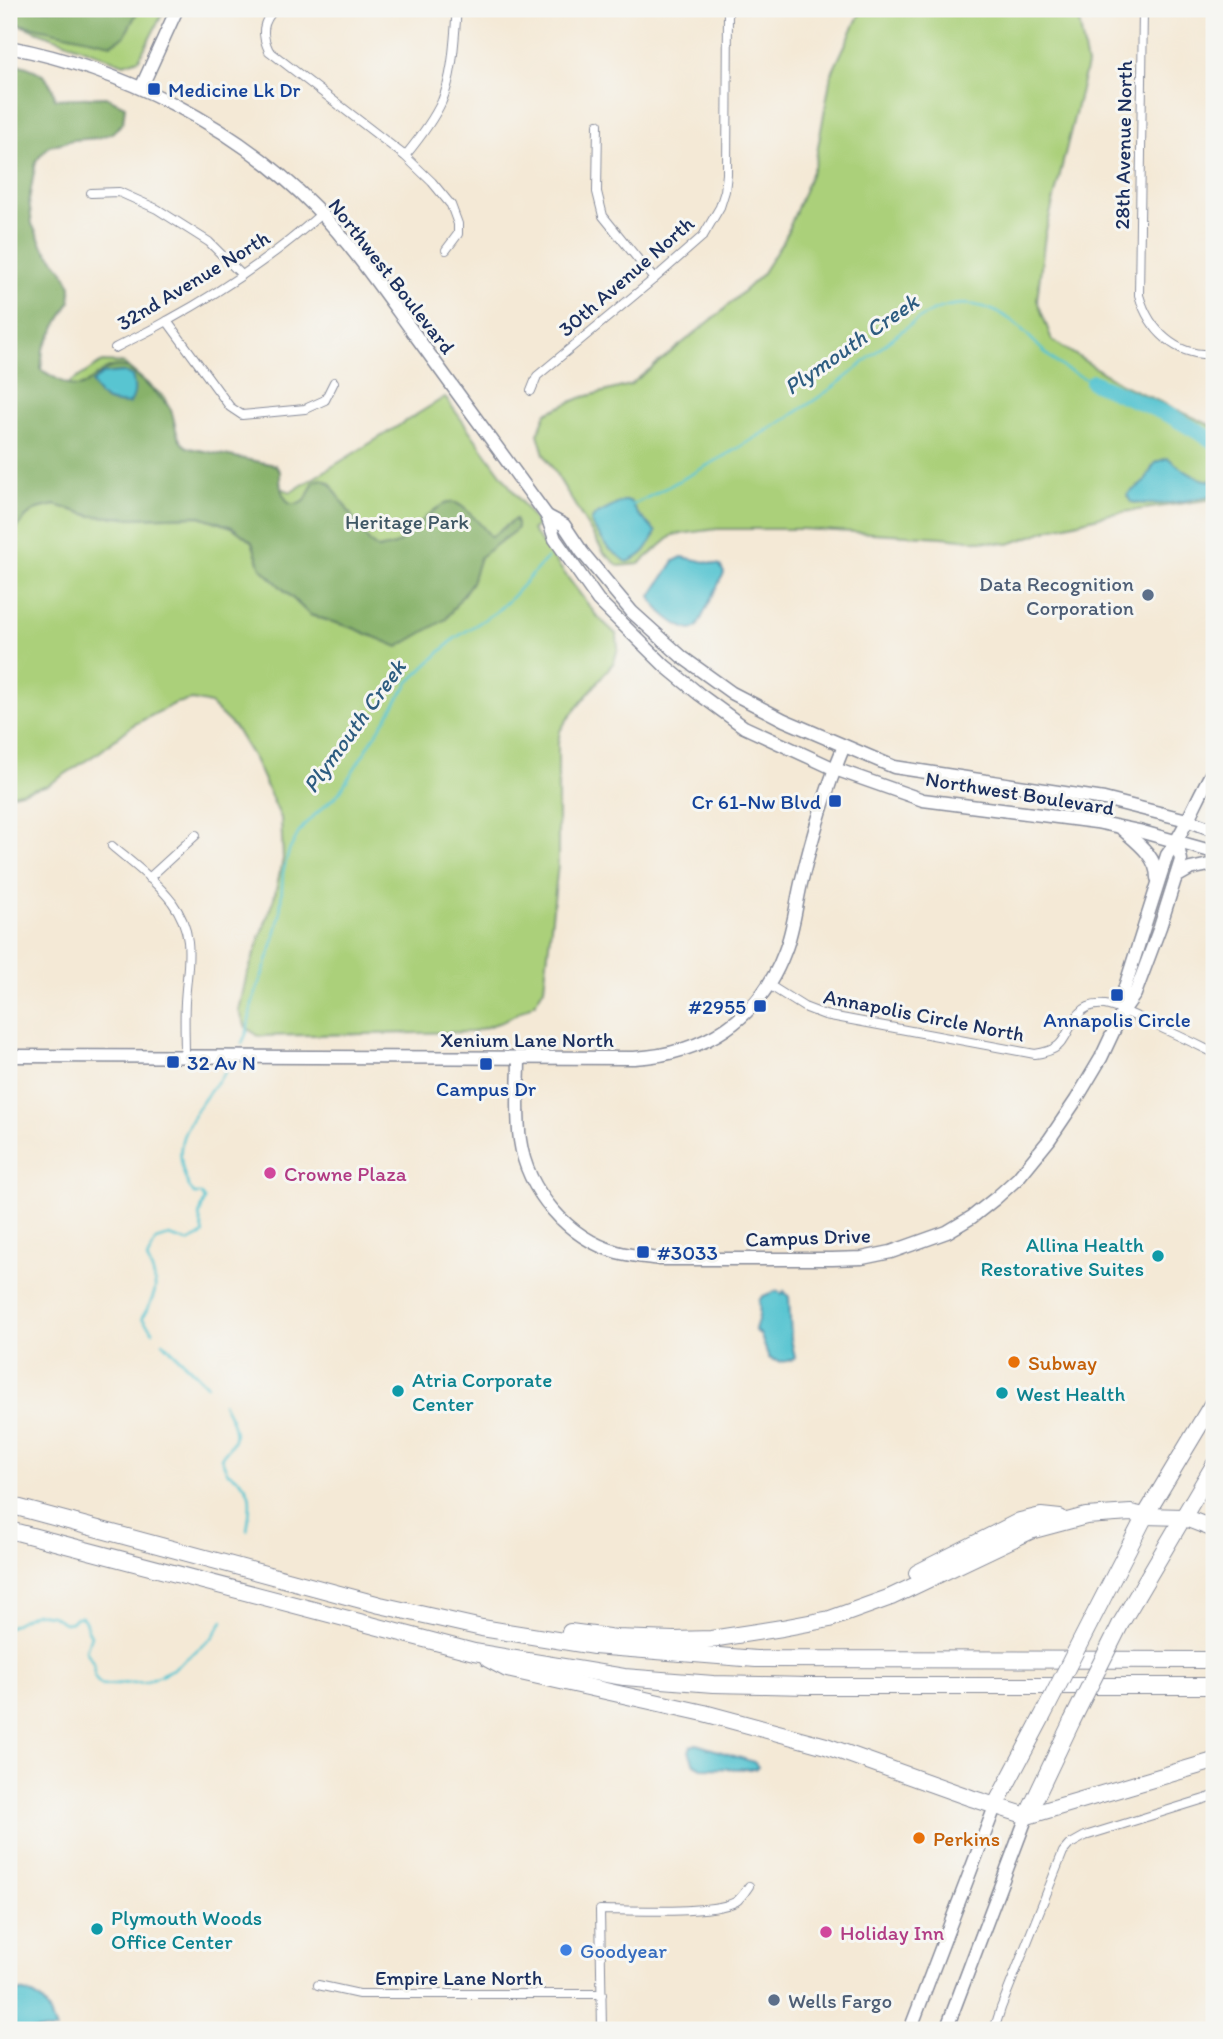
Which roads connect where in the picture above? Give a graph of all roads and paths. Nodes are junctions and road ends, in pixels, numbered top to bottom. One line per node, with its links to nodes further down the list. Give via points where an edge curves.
1 (177, 9): 7 (main road)
2 (275, 9): 9 (street, via 264,23 269,51)
3 (457, 9): 9 (street, via 442,101)
4 (728, 9): 14 (street, 30th Avenue North, via 725,191 703,236)
5 (1143, 9): 17 (street, 28th Avenue North, via 1138,282 1143,308 1157,332 1179,348)
6 (9, 47): 7 (main road, Northwest Boulevard, via 76,64)
7 (141, 88): 11 (main road, Northwest Boulevard, via 242,145)
8 (598, 124): 14 (street, via 597,192 603,216)
9 (405, 156): 12 (street, via 451,205 458,234)
10 (91, 193): 13 (street, via 119,192 158,209 209,242)
11 (321, 214): 13 (street, 32nd Avenue North); 20 (main road, Northwest Boulevard, via 361,261)
12 (446, 250)
13 (242, 275): 15 (street, 32nd Avenue North)
14 (654, 279): 19 (street, 30th Avenue North, via 537,376)
15 (167, 321): 16 (street, 32nd Avenue North); 18 (street, via 230,407 242,415 305,409 325,400)
16 (115, 348)
17 (1214, 355)
18 (334, 382)
19 (531, 391)
20 (547, 516): 21 (main road, Northwest Boulevard, via 564,525 632,612 682,657 732,693); 22 (main road, Northwest Boulevard, via 555,539 598,600 665,666 744,727)
21 (844, 746): 22 (main road, Xenium Lane North); 24 (main road, Northwest Boulevard, via 894,767 1104,799)
22 (835, 769): 25 (main road, Northwest Boulevard, via 923,800); 35 (main road, Xenium Lane North, via 810,846 786,950)
23 (1214, 769): 24 (main road, Campus Drive)
24 (1187, 820): 26 (main road, Northwest Boulevard); 28 (main road, Campus Drive)
25 (1120, 827): 28 (main road, Northwest Boulevard); 34 (main road, via 1152,860)
26 (1214, 830)
27 (196, 835): 33 (street)
28 (1177, 842): 30 (main road, Northwest Boulevard); 32 (main road, Campus Drive, via 1181,860); 34 (main road, Campus Drive, via 1167,855)
29 (112, 846): 33 (street)
30 (1214, 852)
31 (1214, 864): 32 (main road)
32 (1176, 877): 36 (main road, Campus Drive, via 1135,994)
33 (149, 878): 39 (street, via 172,903 188,937)
34 (1157, 885): 36 (main road, Campus Drive, via 1124,990)
35 (769, 985): 36 (street, Annapolis Circle North, via 825,1015 1026,1054 1044,1053 1060,1045 1085,1008 1094,1005); 40 (main road, Xenium Lane North, via 726,1030 682,1051 659,1057)
36 (1122, 1011): 37 (street, Annapolis Circle North); 40 (main road, Campus Drive, via 1076,1100 1018,1178 947,1232 862,1258 660,1259 595,1244 559,1218 533,1182 520,1140)
37 (1214, 1053)
38 (9, 1056): 39 (main road, Xenium Lane North)
39 (185, 1057): 40 (main road, Xenium Lane North)
40 (519, 1058)
41 (1214, 1401): 44 (highway)
42 (1214, 1465): 45 (highway)
43 (9, 1505): 48 (highway)
44 (1144, 1516): 45 (highway); 48 (highway, via 1131,1513 1069,1519 1030,1531 891,1597 830,1619 711,1639 616,1638); 56 (highway, bridge)
45 (1184, 1517): 47 (highway); 57 (highway, bridge, via 1121,1623)
46 (9, 1530): 49 (highway)
47 (1214, 1530)
48 (380, 1605): 50 (highway, via 482,1628 675,1654 756,1659)
49 (474, 1652): 51 (highway, via 624,1677 713,1684); 56 (highway, via 507,1669 826,1746)
50 (1214, 1660)
51 (1214, 1686)
52 (1214, 1761): 54 (highway)
53 (1214, 1772): 54 (highway, via 1142,1792)
54 (1111, 1791): 57 (highway)
55 (1214, 1796): 64 (street, via 1069,1845)
56 (996, 1804): 57 (highway); 62 (main road)
57 (1027, 1816): 63 (main road)
58 (749, 1886): 60 (street, via 737,1901 716,1907 600,1910)
59 (318, 1984): 60 (street, Empire Lane North, via 359,1994)
60 (602, 1994): 61 (street)
61 (602, 2030)
62 (910, 2030)
63 (946, 2030)
64 (993, 2030)

